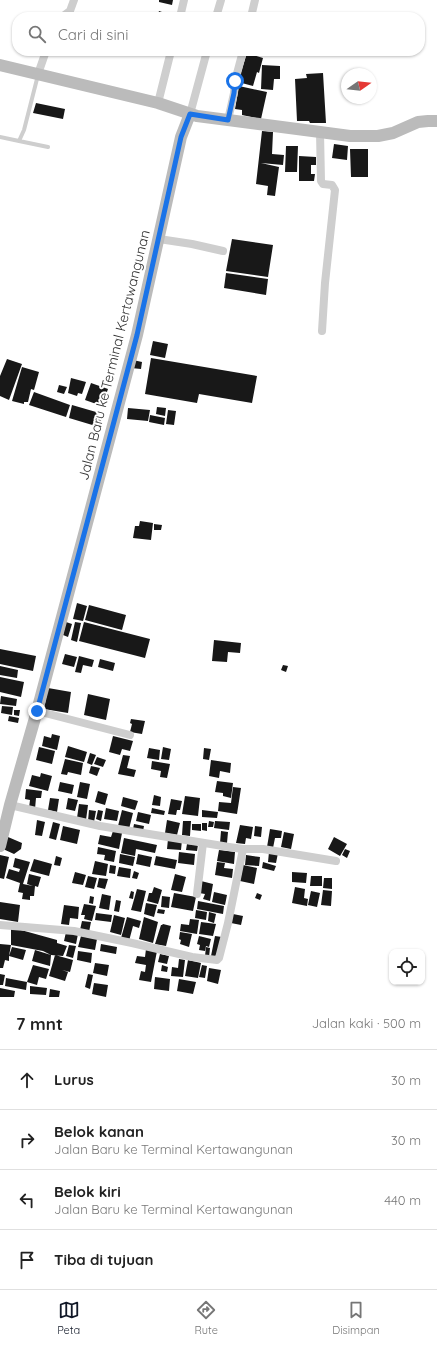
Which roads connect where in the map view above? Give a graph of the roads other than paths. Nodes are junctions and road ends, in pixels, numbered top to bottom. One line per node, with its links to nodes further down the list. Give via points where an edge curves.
1 (74, 0): 5 (street)
2 (184, 0): 6 (street)
3 (221, 0): 7 (street)
4 (255, 0): 8 (street)
5 (70, 12)
6 (181, 12)
7 (217, 12)
8 (252, 12)
9 (44, 56): 14 (street)
10 (170, 56): 15 (street)
11 (206, 56): 16 (street)
12 (242, 56): 17 (street)
13 (0, 65): 14 (main road)
14 (38, 74): 15 (main road); 21 (lane)
15 (158, 103): 16 (main road)
16 (190, 114): 17 (main road); 23 (main road, Jalan Baru ke Terminal Kertawangunan, via 181,137)
17 (228, 120): 19 (main road)
18 (437, 121): 19 (main road, via 418,122 393,133 378,136)
19 (320, 132): 25 (street, via 321,181 335,190)
20 (0, 137): 21 (lane)
21 (19, 141): 22 (lane)
22 (48, 147)
23 (159, 239): 24 (street); 26 (main road, Jalan Baru ke Terminal Kertawangunan, via 137,335)
24 (223, 251)
25 (322, 331)
26 (37, 711): 27 (street); 28 (main road, Jalan Baru ke Terminal Kertawangunan)
27 (130, 734)
28 (10, 805): 29 (street, via 100,826); 30 (main road, Jalan Baru ke Terminal Kertawangunan)
29 (203, 843): 31 (street); 33 (street)
30 (0, 846)
31 (243, 849): 32 (street, via 263,849); 34 (street, via 228,923 219,958 216,960 74,931)
32 (336, 861)
33 (197, 894)
34 (0, 925)

